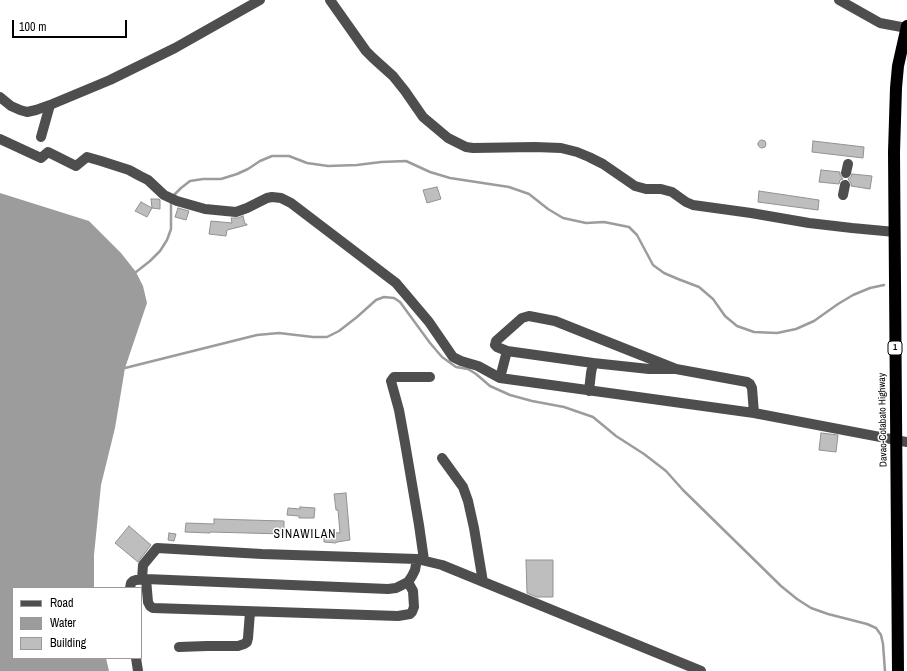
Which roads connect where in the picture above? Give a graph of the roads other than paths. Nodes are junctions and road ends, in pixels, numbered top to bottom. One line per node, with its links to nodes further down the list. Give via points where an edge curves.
1 (260, 0): 6 (street, via 175,48 110,80)
2 (330, 0): 9 (street, via 366,51 393,76 423,117 448,138 466,147 561,148 590,157 635,186 672,192 693,205 816,224)
3 (839, 0): 4 (street, via 880,24)
4 (907, 28): 9 (highway, Davao-Cotabato Highway / 1, via 896,88)
5 (0, 97): 6 (street, via 27,112)
6 (50, 105): 7 (street)
7 (42, 137)
8 (0, 139): 14 (street, via 41,158 48,152 76,166 87,157 129,170 148,180 164,195 205,209 236,212 268,198 281,198 396,283 429,322 453,357)
9 (895, 232): 17 (highway, Davao-Cotabato Highway / 1)
10 (507, 351): 11 (street); 12 (street, via 496,347 496,341 522,318 529,316 555,321); 14 (street)
11 (593, 362): 12 (street, via 649,369); 15 (street)
12 (676, 369): 16 (street, via 747,382 752,388)
13 (430, 377): 19 (street, via 394,377 391,381 419,525)
14 (500, 378): 15 (street)
15 (589, 391): 16 (street)
16 (754, 413): 17 (street)
17 (901, 441): 29 (highway, Davao-Cotabato Highway / 1)
18 (442, 458): 22 (street, via 462,487 468,502)
19 (420, 560): 20 (street, via 157,548 143,565); 21 (street); 22 (street, via 442,565)
20 (144, 579): 21 (street, via 388,589); 23 (street, via 133,581); 24 (street, via 148,602 153,608)
21 (408, 582): 24 (street, via 413,591 414,607 410,614 406,615)
22 (483, 582): 28 (street)
23 (130, 587)
24 (250, 612): 25 (street, via 248,638 244,644)
25 (179, 647)
26 (136, 659): 27 (street)
27 (138, 671)
28 (700, 671)
29 (898, 671)

